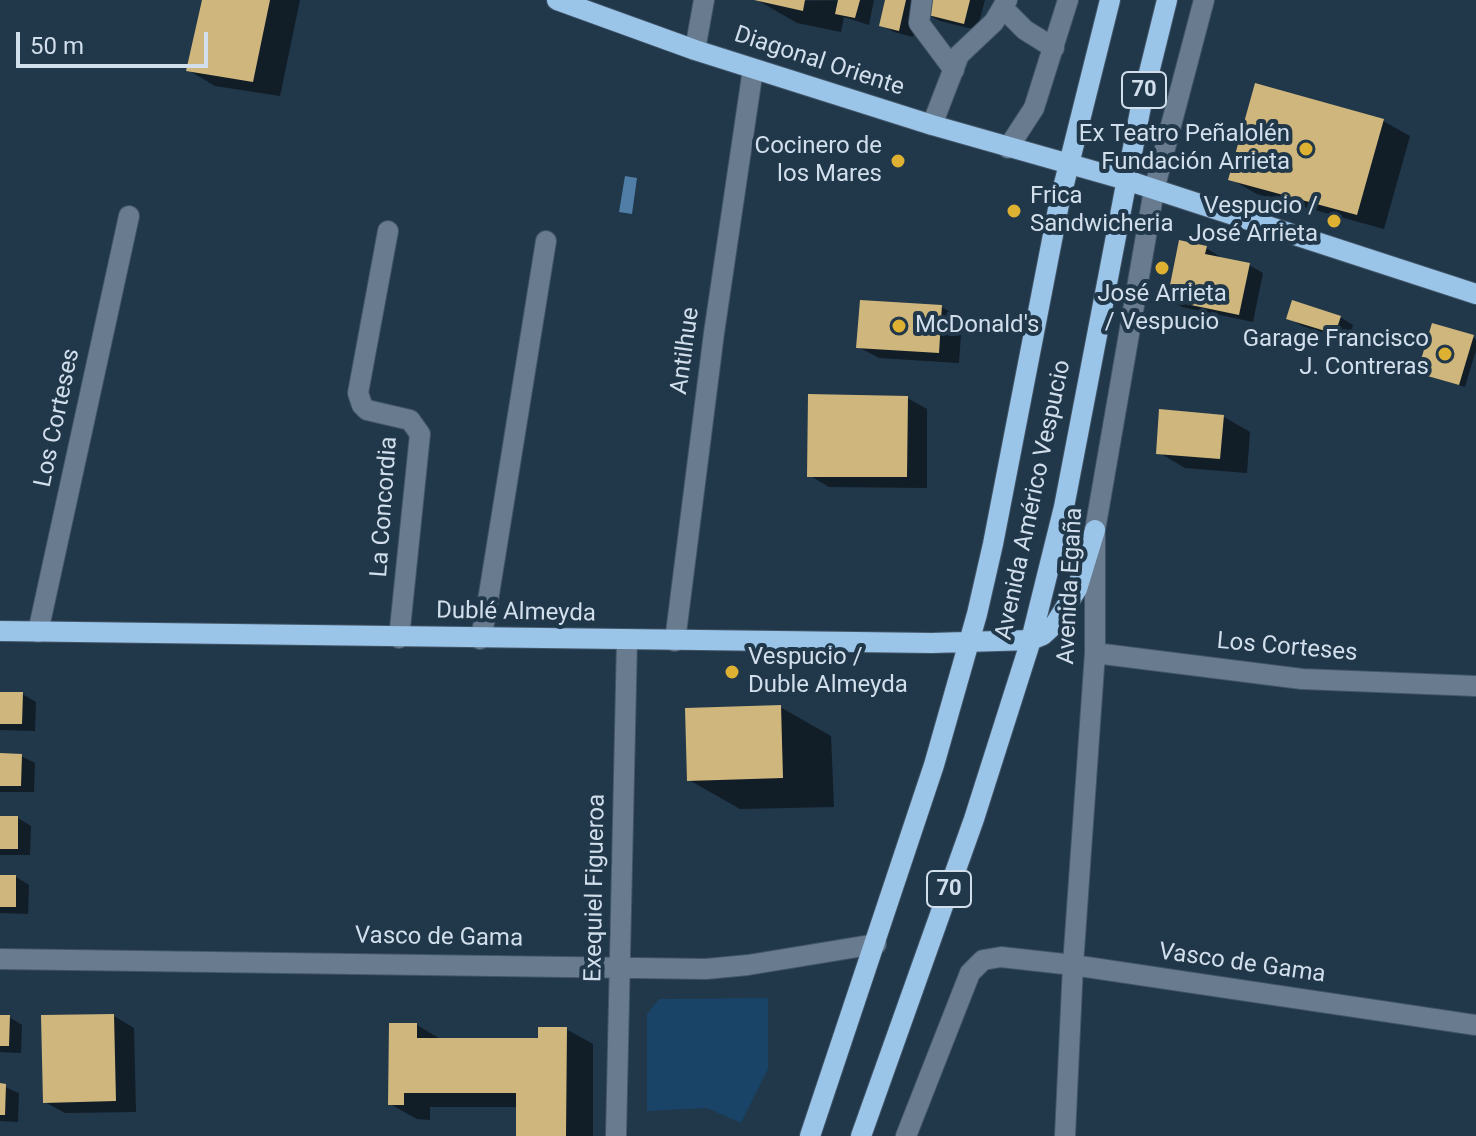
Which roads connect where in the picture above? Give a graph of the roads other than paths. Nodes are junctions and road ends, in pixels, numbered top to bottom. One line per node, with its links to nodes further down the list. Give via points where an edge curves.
1 (557, 0): 10 (main road, Diagonal Oriente)
2 (704, 0): 10 (street)
3 (922, 0): 12 (street, via 919,23)
4 (1068, 0): 9 (street)
5 (1110, 0): 15 (main road, Avenida Américo Vespucio / 70)
6 (1167, 0): 16 (main road, Avenida Américo Vespucio / 70)
7 (1204, 0): 17 (street, Avenida Egaña)
8 (1005, 5): 9 (street, via 1019,25); 12 (street, via 959,55)
9 (1054, 48): 14 (street, via 1034,108)
10 (695, 50): 11 (main road, Diagonal Oriente)
11 (753, 69): 13 (main road, Diagonal Oriente); 29 (street, Antilhue)
12 (954, 70): 13 (street)
13 (932, 125): 14 (main road, Diagonal Oriente)
14 (1008, 148): 15 (main road, Diagonal Oriente)
15 (1068, 164): 16 (main road, Diagonal Oriente); 30 (main road, Avenida Américo Vespucio / 70)
16 (1126, 180): 17 (main road, Diagonal Oriente); 28 (main road, Avenida Américo Vespucio / 70, via 1064,507)
17 (1154, 190): 21 (main road, Diagonal Oriente); 22 (street, Avenida Egaña)
18 (129, 216): 24 (street, Los Corteses)
19 (388, 231): 25 (street, La Concordia, via 358,393 367,410 410,420 420,434)
20 (546, 241): 26 (street)
21 (1476, 294)
22 (1095, 530): 28 (main road, via 1070,603 1055,624); 31 (street, Avenida Egaña)
23 (0, 631): 24 (main road, Dublé Almeyda)
24 (38, 632): 25 (main road, Dublé Almeyda)
25 (399, 638): 26 (main road, Dublé Almeyda)
26 (480, 639): 27 (main road, Dublé Almeyda)
27 (627, 640): 29 (main road, Dublé Almeyda); 36 (street, Exequiel Figueroa)
28 (1031, 640): 30 (main road, Dublé Almeyda); 40 (main road, Avenida Américo Vespucio / 70, via 974,819)
29 (675, 641): 30 (main road, Dublé Almeyda)
30 (969, 643): 33 (main road, Avenida Américo Vespucio / 70)
31 (1095, 653): 32 (street, Los Corteses, via 1302,679); 35 (street, Avenida Egaña)
32 (1476, 686)
33 (876, 944): 36 (street, Vasco de Gama, via 727,968); 39 (main road, Avenida Américo Vespucio / 70)
34 (0, 959): 36 (street, Vasco de Gama)
35 (1073, 965): 37 (street, Vasco de Gama); 41 (street, Vasco de Gama, via 1001,957 983,960 970,973); 42 (street, Avenida Egaña)
36 (620, 967): 38 (street, Exequiel Figueroa)
37 (1476, 1025)
38 (616, 1136)
39 (810, 1136)
40 (861, 1136)
41 (906, 1136)
42 (1065, 1136)

